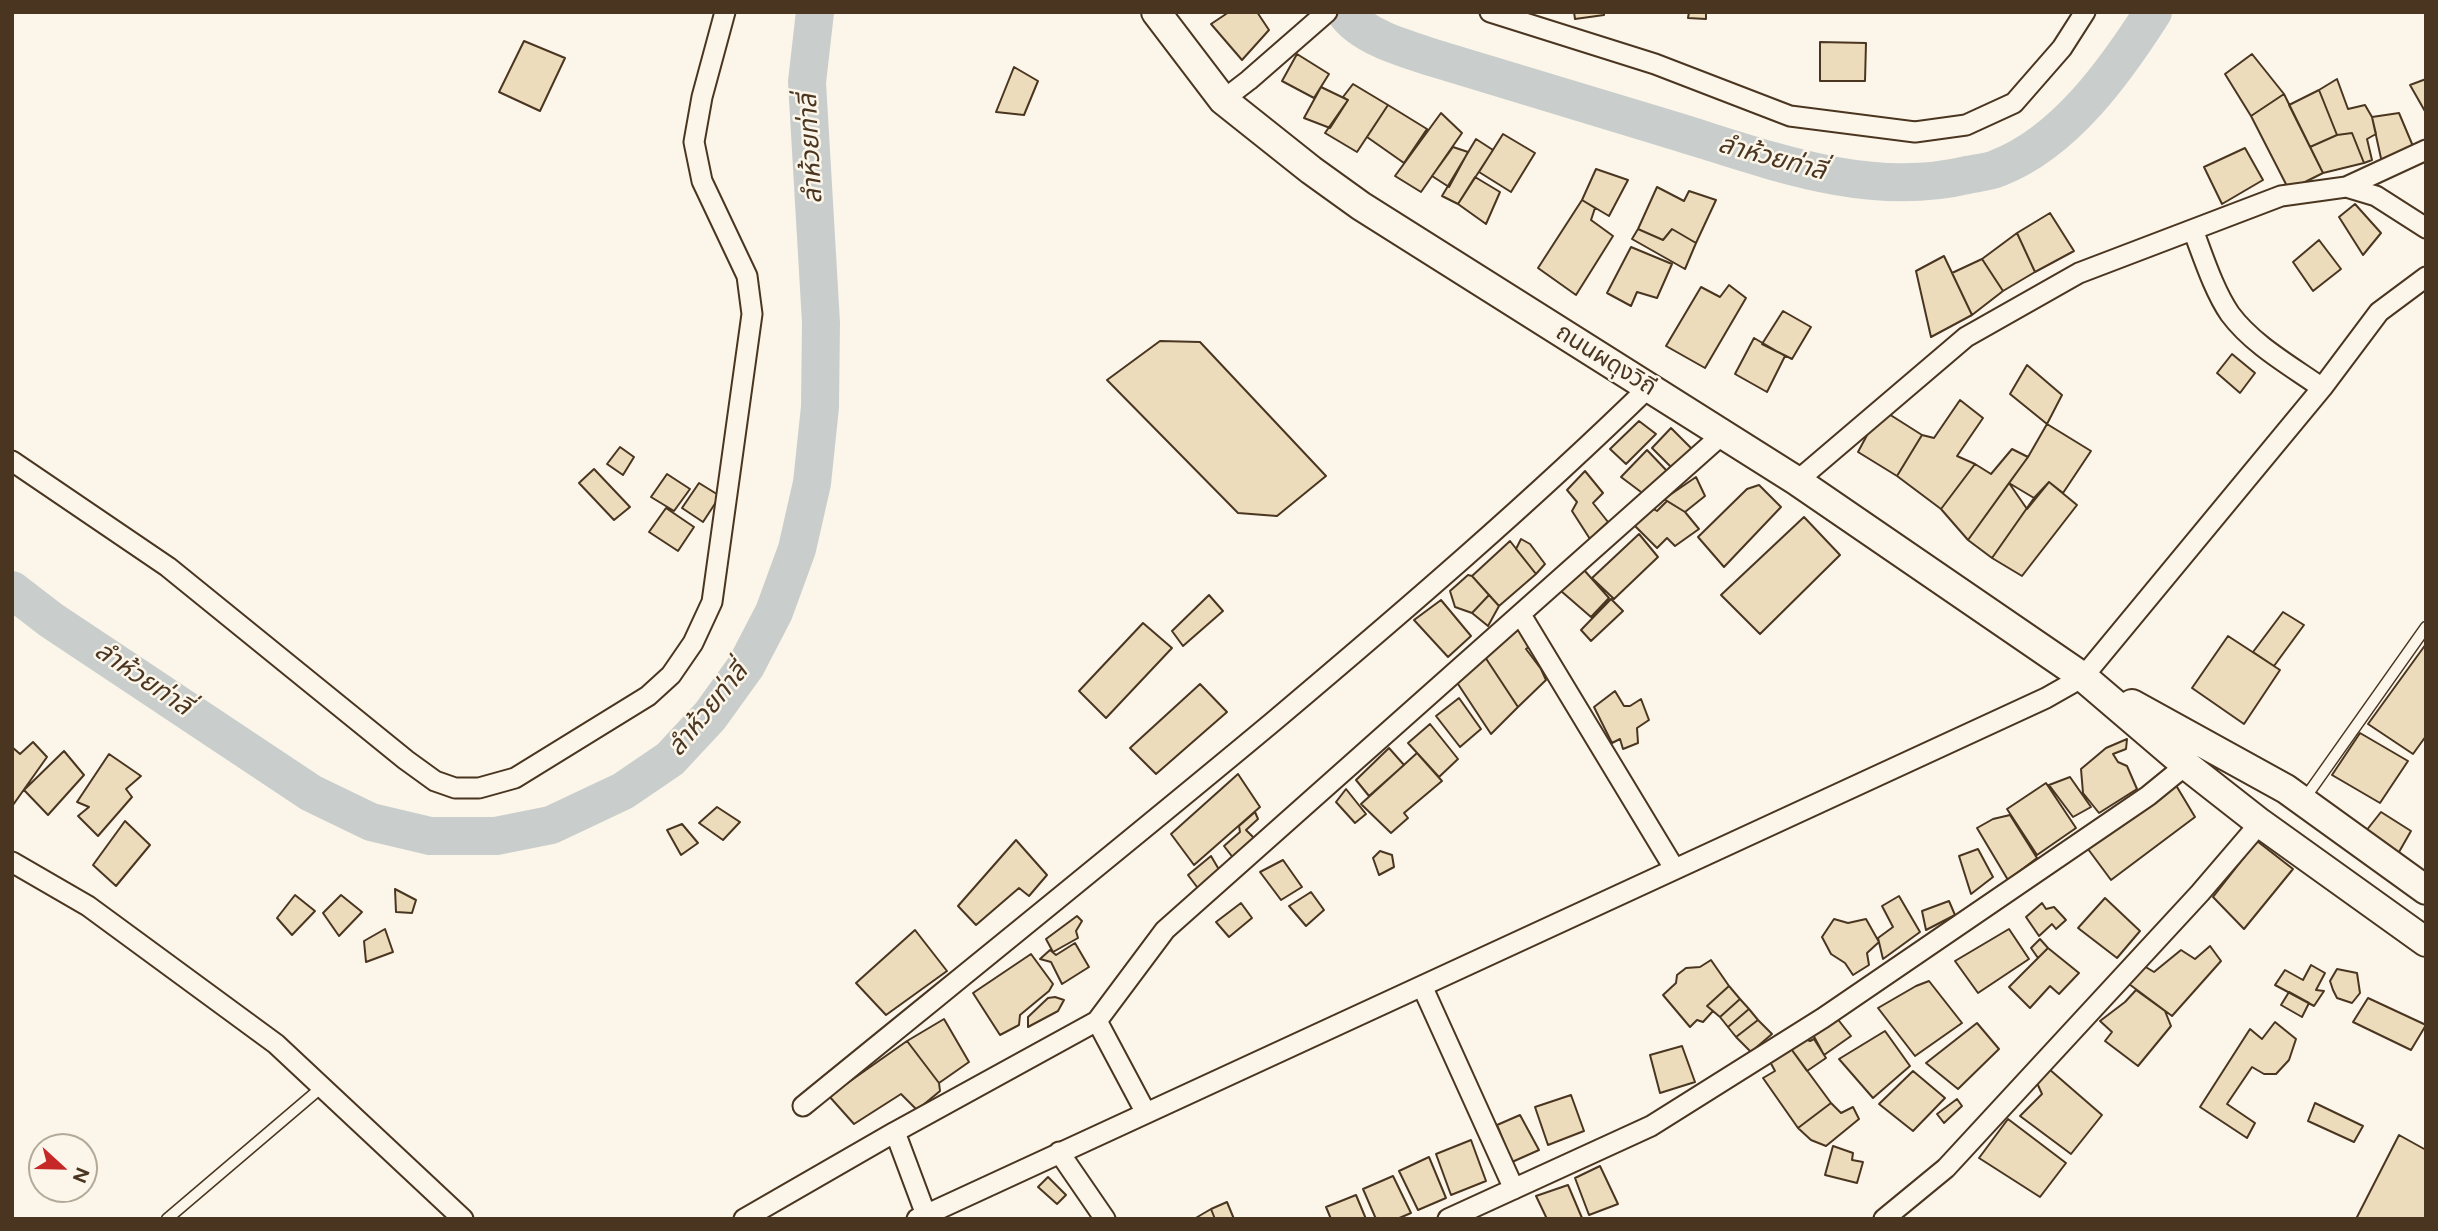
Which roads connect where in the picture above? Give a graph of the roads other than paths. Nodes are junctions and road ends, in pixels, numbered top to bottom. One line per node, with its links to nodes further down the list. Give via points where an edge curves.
1 (725, 12): 15 (street, via 694,142 702,181 747,276 752,314 712,603 671,675 648,696 515,778 480,788 455,788 435,781 168,566)
2 (1156, 12): 6 (main road, ถนนผดุงวิถี)
3 (1327, 12): 6 (street)
4 (1490, 12): 5 (street, via 1655,64 1790,116 1915,132 1966,125 2014,103 2062,48)
5 (2085, 12)
6 (1223, 100): 12 (main road, ถนนผดุงวิถี, via 1361,206)
7 (2426, 150): 8 (street)
8 (2346, 187): 9 (street, via 2376,196); 10 (street, via 2281,196)
9 (2426, 228)
10 (2193, 230): 13 (street, via 2229,313 2253,338); 16 (street, via 2079,273 1966,337)
11 (2420, 285): 13 (street, via 2379,312)
12 (1648, 387): 14 (main road, ถนนผดุงวิถี); 30 (street, via 1574,460 1389,624 1081,882)
13 (2322, 388): 19 (street)
14 (1724, 433): 16 (main road, ถนนผดุงวิถี); 17 (street)
15 (12, 461)
16 (1797, 481): 19 (main road, ถนนผดุงวิถี)
17 (1521, 615): 24 (street); 28 (street, via 1165,930)
18 (2426, 627): 21 (lane)
19 (2083, 677): 20 (main road); 21 (main road); 24 (street)
20 (2186, 765): 22 (main road); 34 (street, via 2148,796 1823,1018 1651,1126)
21 (2303, 801): 25 (main road)
22 (2260, 823): 26 (main road); 41 (street, via 1946,1168)
23 (12, 862): 29 (street, via 88,906 170,965 276,1044)
24 (1674, 868): 27 (street)
25 (2426, 890)
26 (2426, 942)
27 (1422, 986): 31 (street); 34 (street)
28 (1097, 1021): 31 (street); 32 (street)
29 (322, 1087): 36 (lane); 37 (street)
30 (803, 1106)
31 (1146, 1112): 33 (street)
32 (895, 1132): 35 (street); 38 (street)
33 (1059, 1152): 35 (street); 39 (street)
34 (1514, 1188): 40 (street)
35 (922, 1217)
36 (167, 1219)
37 (463, 1219)
38 (744, 1219)
39 (1105, 1219)
40 (1448, 1219)
41 (1884, 1219)

